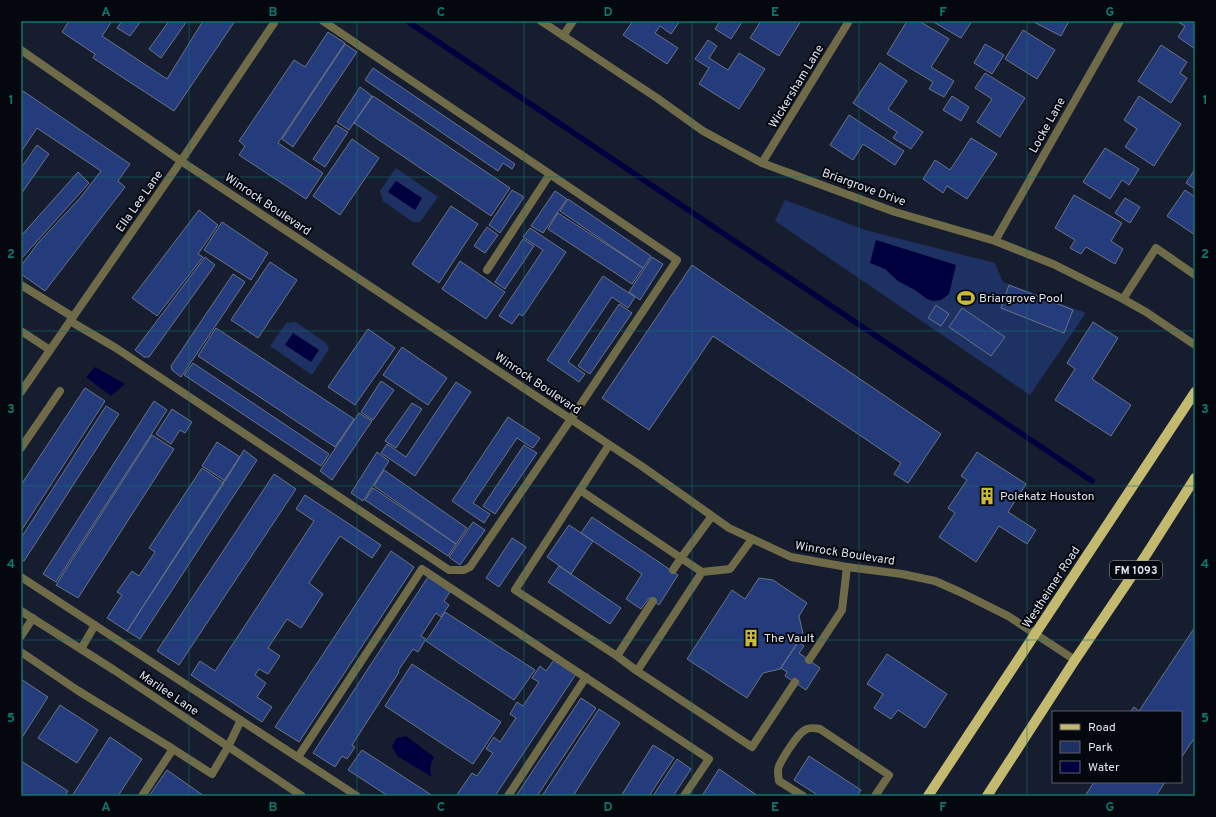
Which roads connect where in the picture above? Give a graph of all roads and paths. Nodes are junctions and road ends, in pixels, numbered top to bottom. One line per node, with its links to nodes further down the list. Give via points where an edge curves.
1 (323, 21): 11 (street)
2 (541, 21): 7 (street, Briargrove Drive)
3 (573, 21): 7 (street)
4 (849, 21): 10 (street, Wickersham Lane)
5 (1120, 21): 12 (street, Locke Lane)
6 (275, 22): 9 (street, Ella Lee Lane)
7 (563, 36): 10 (street, Briargrove Drive, via 703,131)
8 (21, 50): 9 (street, Winrock Boulevard)
9 (181, 161): 17 (street, Ella Lee Lane); 24 (street, Winrock Boulevard)
10 (762, 163): 12 (street, Briargrove Drive, via 894,212)
11 (550, 174): 13 (street); 24 (street, via 677,260)
12 (995, 241): 16 (street, Briargrove Drive, via 1053,264)
13 (487, 270)
14 (1195, 275): 16 (street, via 1156,248)
15 (21, 285): 17 (street)
16 (1123, 298): 19 (street, Briargrove Drive)
17 (71, 319): 20 (street, Ella Lee Lane); 24 (street, via 449,570 464,570 470,567)
18 (21, 331): 20 (street)
19 (1195, 345)
20 (50, 350): 22 (street, Ella Lee Lane)
21 (60, 391): 26 (street)
22 (21, 392)
23 (1195, 392): 40 (main road, Westheimer Road)
24 (571, 419): 25 (street, Winrock Boulevard)
25 (609, 444): 28 (street); 29 (street, Winrock Boulevard)
26 (21, 448)
27 (1195, 478): 46 (main road, FM 1093)
28 (580, 490): 31 (street); 44 (street, via 515,590)
29 (712, 516): 30 (street, Winrock Boulevard); 31 (street)
30 (752, 539): 32 (street, Winrock Boulevard, via 791,557); 34 (street, via 730,569)
31 (681, 558): 33 (street); 34 (street)
32 (847, 567): 40 (street, Winrock Boulevard, via 935,581 990,606); 45 (street, via 842,610)
33 (673, 570)
34 (702, 572): 47 (street)
35 (21, 577): 39 (street)
36 (653, 601): 44 (street)
37 (21, 611): 38 (street, Marilee Lane)
38 (33, 618): 41 (street); 42 (street, Marilee Lane)
39 (95, 626): 42 (street); 50 (street)
40 (1035, 634): 46 (street, Winrock Boulevard); 54 (main road, Westheimer Road)
41 (21, 636)
42 (82, 649): 51 (street, Marilee Lane)
43 (21, 652): 52 (street)
44 (617, 656): 47 (street)
45 (809, 660)
46 (1075, 660): 62 (main road, FM 1093)
47 (637, 671): 49 (street, via 752,747)
48 (586, 677): 53 (street, via 422,569); 58 (street); 59 (street, via 709,759)
49 (794, 682)
50 (241, 720): 51 (street); 53 (street)
51 (228, 747): 52 (street, via 212,774); 56 (street, Marilee Lane)
52 (173, 749): 55 (street)
53 (298, 757): 57 (street)
54 (929, 795)
55 (142, 796)
56 (302, 796)
57 (357, 796)
58 (508, 796)
59 (684, 796)
60 (803, 796): 61 (street, via 779,782 777,774 779,766 799,734 814,727 889,775)
61 (875, 796)
62 (987, 796)

